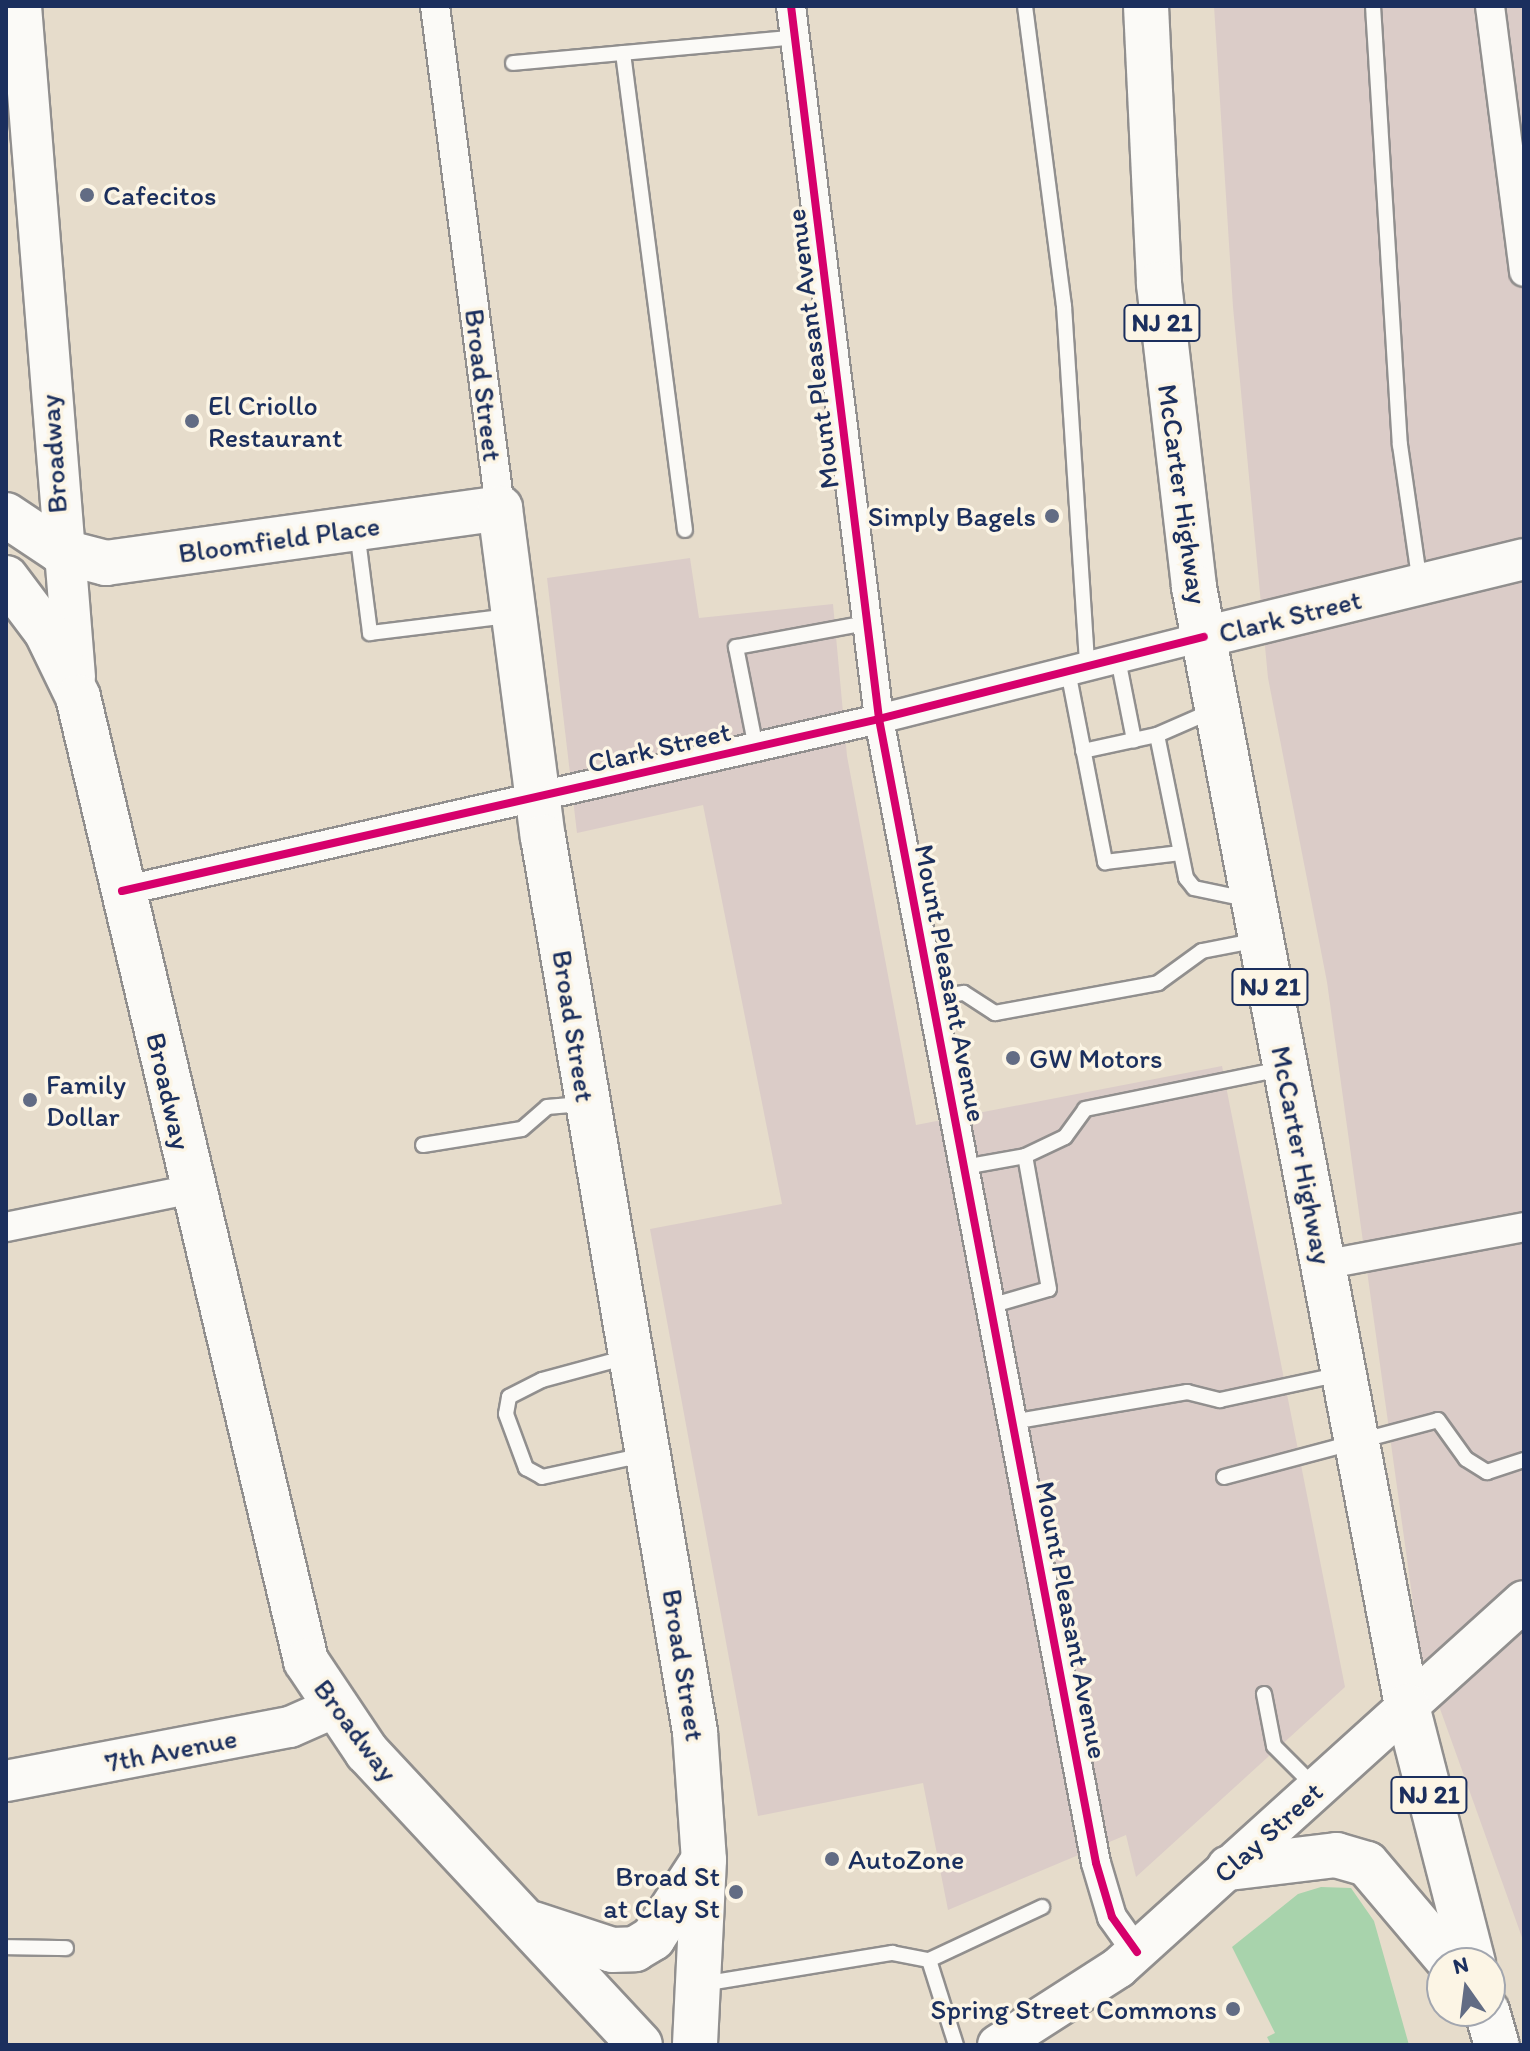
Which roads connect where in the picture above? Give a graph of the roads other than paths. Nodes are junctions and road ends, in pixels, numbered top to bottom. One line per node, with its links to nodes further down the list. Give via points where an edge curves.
1 (21, 6): 16 (main road, Broadway)
2 (435, 6): 12 (street, Broad Street)
3 (791, 6): 8 (street, Mount Pleasant Avenue)
4 (1025, 6): 24 (lane, via 1064,306)
5 (1146, 6): 22 (main road, McCarter Highway / NJ 21, via 1167,371)
6 (1373, 6): 19 (lane, via 1400,445)
7 (1490, 6): 11 (street)
8 (796, 37): 9 (lane); 21 (street, Mount Pleasant Avenue)
9 (623, 53): 10 (lane); 15 (lane)
10 (513, 63)
11 (1524, 272)
12 (500, 508): 14 (main road, Bloomfield Place); 20 (main road, Broad Street)
13 (6, 515): 16 (main road)
14 (356, 528): 16 (main road, Bloomfield Place, via 122,562); 20 (lane, via 370,633)
15 (685, 530)
16 (60, 551): 25 (main road, Broadway)
17 (1524, 559): 19 (main road, Clark Street)
18 (6, 578): 25 (main road, via 46,631)
19 (1420, 584): 22 (main road, Clark Street)
20 (514, 616): 32 (main road, Broad Street)
21 (867, 623): 27 (street, Mount Pleasant Avenue); 30 (lane, via 736,647)
22 (1204, 637): 23 (street, Clark Street); 26 (main road, McCarter Highway / NJ 21)
23 (1118, 659): 24 (street, Clark Street); 29 (lane)
24 (1077, 669): 27 (street, Clark Street); 31 (lane)
25 (78, 697): 34 (main road, Broadway)
26 (1217, 708): 28 (lane); 35 (main road, McCarter Highway / NJ 21)
27 (879, 719): 30 (street, Clark Street); 36 (street, Mount Pleasant Avenue)
28 (1157, 735): 29 (lane); 33 (lane)
29 (1134, 740): 31 (lane)
30 (756, 748): 32 (street, Clark Street)
31 (1083, 751): 33 (lane, via 1105,862)
32 (537, 798): 34 (street, Clark Street); 38 (main road, Broad Street)
33 (1180, 853): 35 (lane, via 1194,888)
34 (122, 891): 42 (main road, Broadway)
35 (1258, 920): 36 (lane, via 1158,983 995,1013 964,993); 37 (main road, McCarter Highway / NJ 21)
36 (931, 998): 41 (street, Mount Pleasant Avenue)
37 (1286, 1068): 40 (lane, via 1085,1109 1065,1137); 45 (main road, McCarter Highway / NJ 21)
38 (587, 1103): 39 (lane, via 547,1107 522,1129); 47 (main road, Broad Street)
39 (423, 1145)
40 (1025, 1156): 41 (lane); 46 (lane, via 1049,1289)
41 (964, 1167): 46 (street, Mount Pleasant Avenue)
42 (192, 1189): 43 (street); 57 (main road, Broadway, via 299,1641)
43 (6, 1227)
44 (1524, 1227): 45 (street)
45 (1323, 1265): 48 (main road, McCarter Highway / NJ 21)
46 (990, 1306): 49 (street, Mount Pleasant Avenue)
47 (631, 1356): 51 (main road, Broad Street); 51 (lane, via 542,1380 509,1397 506,1414 526,1468 542,1477)
48 (1344, 1374): 49 (lane, via 1220,1400 1187,1392); 50 (main road, McCarter Highway / NJ 21)
49 (1012, 1422): 68 (street, Mount Pleasant Avenue, via 1101,1884 1112,1917)
50 (1357, 1443): 52 (lane, via 1438,1420 1466,1459 1487,1472); 53 (lane); 56 (main road, McCarter Highway / NJ 21)
51 (648, 1454): 60 (main road, Broad Street, via 695,1732)
52 (1524, 1460)
53 (1224, 1477)
54 (1523, 1604): 56 (main road, Clay Street)
55 (1264, 1694): 59 (lane, via 1274,1746)
56 (1407, 1706): 59 (main road, Clay Street); 66 (main road, McCarter Highway / NJ 21)
57 (333, 1708): 58 (main road, 7th Avenue, via 271,1732); 63 (main road, Broadway)
58 (6, 1781)
59 (1317, 1789): 61 (main road, Clay Street)
60 (704, 1860): 63 (main road, via 653,1938 635,1949 612,1950); 70 (main road, Broad Street)
61 (1229, 1868): 65 (main road, via 1321,1856 1360,1860 1389,1881); 68 (main road, Clay Street)
62 (1042, 1907): 69 (lane)
63 (527, 1922): 71 (main road, Broadway)
64 (6, 1947): 67 (lane)
65 (1439, 1947)
66 (1469, 1947)
67 (66, 1948)
68 (1137, 1952): 74 (main road, Clay Street)
69 (929, 1960): 70 (lane, via 892,1953); 73 (lane)
70 (698, 1984): 72 (main road, Broad Street)
71 (640, 2045)
72 (695, 2045)
73 (956, 2045)
74 (998, 2045)

